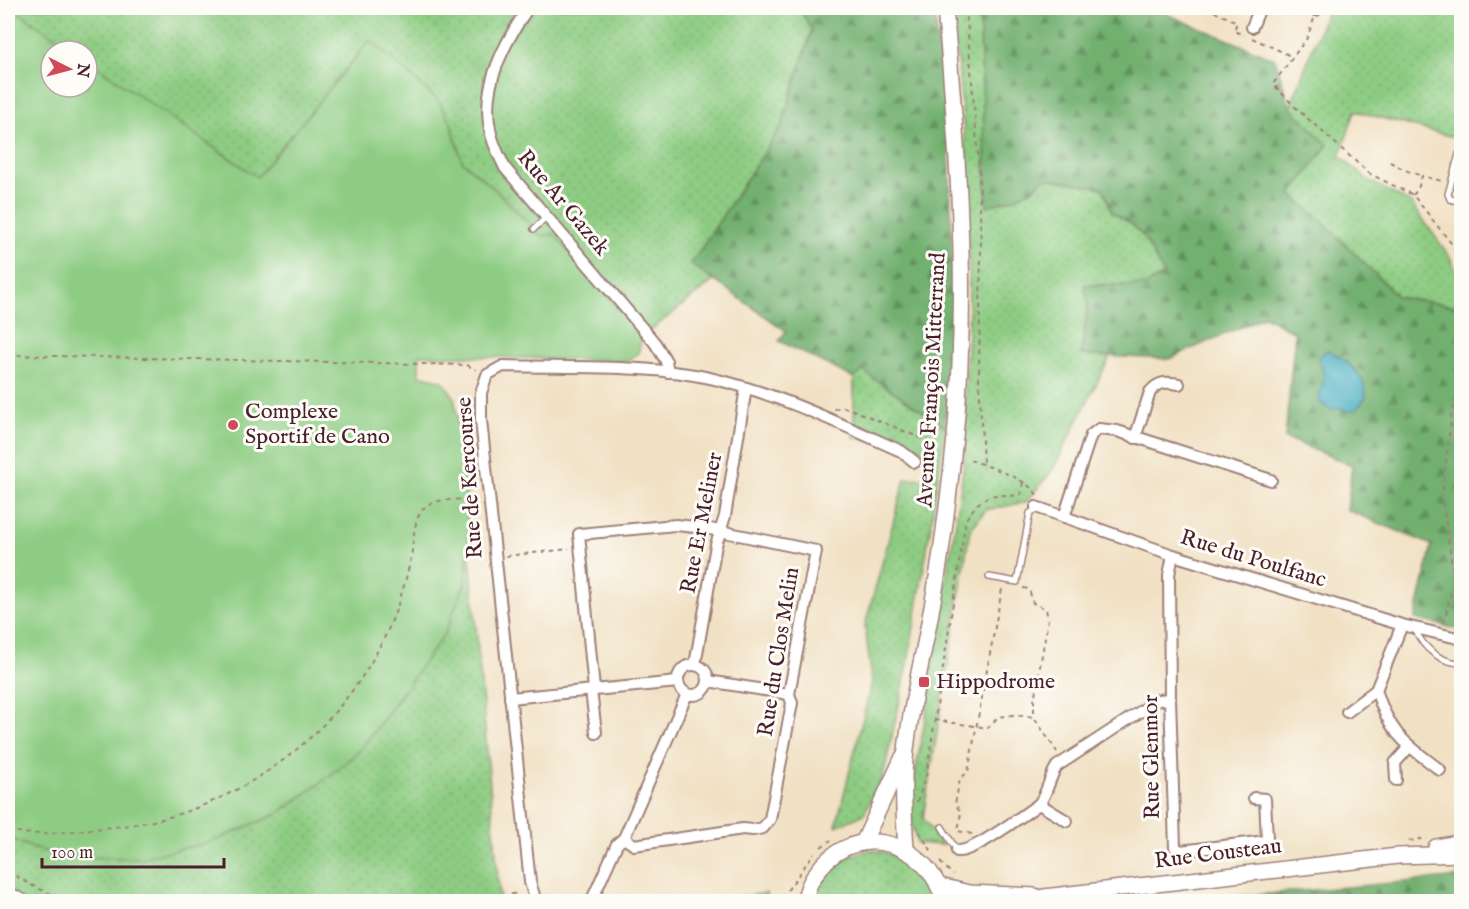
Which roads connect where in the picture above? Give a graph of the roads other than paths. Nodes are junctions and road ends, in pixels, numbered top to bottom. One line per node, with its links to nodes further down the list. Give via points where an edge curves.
1 (528, 8): 7 (street, Rue Ar Gazek, via 497,65 490,90 489,129 505,168)
2 (945, 8): 36 (main road, Avenue François Mitterrand, via 962,244 962,333 946,520)
3 (1260, 8): 4 (street)
4 (1251, 27)
5 (1459, 154): 6 (lane, via 1448,194 1450,199)
6 (1461, 202)
7 (547, 216): 8 (lane); 9 (street, Rue Ar Gazek, via 655,343)
8 (534, 229)
9 (668, 372): 11 (street, Rue de Kercourse); 31 (street, Rue de Kercourse, via 504,366 487,375 481,393 481,420)
10 (1179, 384): 12 (street, via 1164,381 1150,392)
11 (746, 388): 13 (street, Rue de Kercourse, via 824,417 901,451); 17 (street, Rue Er Meliner)
12 (1135, 438): 14 (street); 16 (street, via 1107,429 1091,435)
13 (915, 462)
14 (1271, 480)
15 (1038, 507): 16 (street, Rue du Poulfanc); 19 (lane, via 1030,513 1017,582)
16 (1064, 517): 18 (street, Rue du Poulfanc)
17 (721, 532): 24 (street, Rue Er Meliner); 27 (street, Rue du Clos Melin, via 676,525 579,534); 30 (street, Rue du Clos Melin, via 816,551)
18 (1173, 555): 20 (street, Rue du Poulfanc); 32 (street, Rue Glenmor, via 1168,575)
19 (989, 577)
20 (1402, 625): 21 (street, Rue du Poulfanc); 28 (street)
21 (1414, 628): 22 (street, Rue du Poulfanc); 23 (lane, via 1425,645 1441,658)
22 (1461, 639)
23 (1461, 663)
24 (695, 665): 25 (street, via 705,671); 26 (street, via 681,672)
25 (708, 681): 29 (street, via 703,692); 30 (street)
26 (678, 682): 27 (street); 29 (street)
27 (593, 689): 31 (street); 34 (street)
28 (1376, 690): 33 (street); 35 (street, via 1392,729)
29 (687, 694): 43 (street)
30 (789, 694): 43 (street, Rue du Clos Melin, via 792,703 777,784 770,819 764,828 634,845)
31 (510, 698): 50 (street, Rue de Kercourse)
32 (1170, 699): 39 (street, Rue Glenmor, via 1175,847 1180,851 1266,841 1264,799); 40 (street, via 1158,700 1063,762 1053,772)
33 (1347, 712)
34 (596, 734)
35 (1410, 746): 37 (street); 38 (street, via 1395,764)
36 (905, 752): 45 (main road, Avenue François Mitterrand); 46 (main road, Avenue François Mitterrand)
37 (1440, 770)
38 (1396, 780)
39 (1254, 798)
40 (1040, 804): 41 (street); 47 (street, via 975,846)
41 (1066, 821)
42 (942, 827): 47 (lane)
43 (624, 838): 58 (street)
44 (1461, 842): 49 (main road, Rue Cousteau)
45 (863, 843): 46 (main road, via 885,843); 54 (main road, via 842,849 824,862 811,880)
46 (906, 849): 51 (main road, via 931,870)
47 (957, 851)
48 (1461, 854): 49 (main road, Rue Cousteau)
49 (1398, 856): 53 (main road, Rue Cousteau)
50 (530, 882): 56 (street, Rue de Kercourse); 57 (street, Rue de Kercourse)
51 (942, 894): 53 (main road, Rue Cousteau)
52 (8, 895): 55 (main road)
53 (1044, 897): 59 (main road, Rue Cousteau)
54 (804, 901)
55 (22, 902)
56 (527, 902)
57 (536, 902)
58 (591, 902)
59 (1025, 902)

